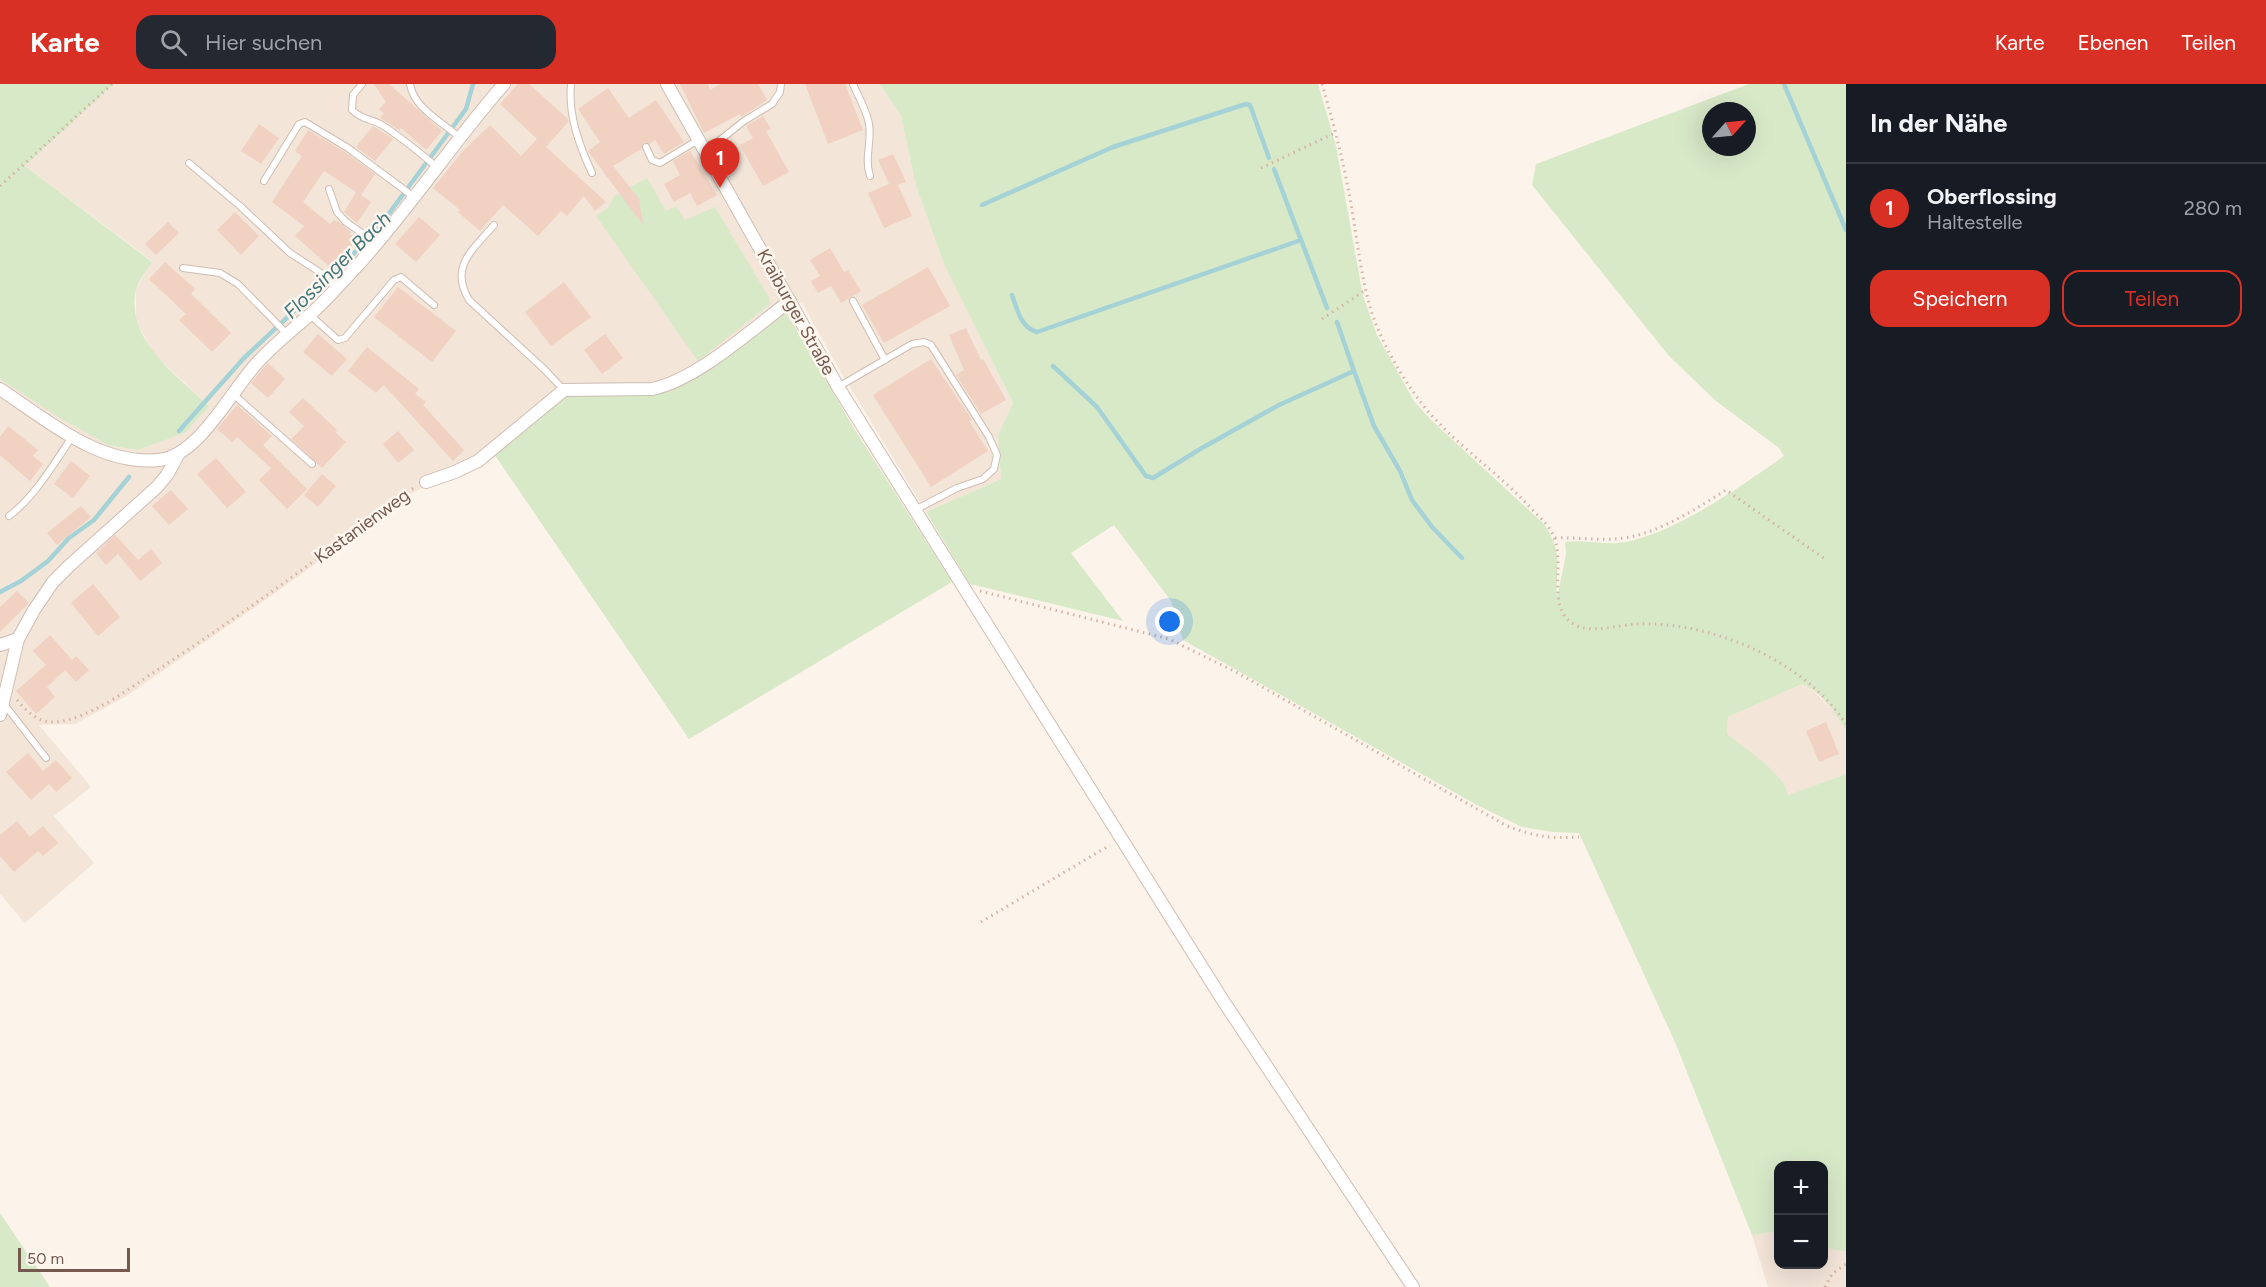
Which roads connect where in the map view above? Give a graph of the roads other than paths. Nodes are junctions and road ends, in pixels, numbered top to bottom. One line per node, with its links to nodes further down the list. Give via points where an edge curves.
1 (362, 84): 13 (lane, via 353,95 352,110 358,117 380,123)
2 (410, 84): 8 (lane, via 418,103)
3 (504, 84): 8 (street)
4 (571, 84): 14 (lane, via 574,125)
5 (667, 84): 9 (street, Kraiburger Straße)
6 (781, 84): 11 (lane, via 772,104)
7 (853, 84): 15 (lane, via 869,123 866,164)
8 (458, 136): 13 (street)
9 (699, 139): 10 (lane, via 660,163 652,160); 11 (street, Kraiburger Straße)
10 (646, 147)
11 (705, 152): 23 (street, Kraiburger Straße)
12 (189, 163): 22 (lane, via 290,253)
13 (436, 166): 18 (street)
14 (592, 173)
15 (870, 176)
16 (264, 181): 18 (lane, via 299,124 305,122)
17 (329, 189): 20 (lane, via 337,212)
18 (412, 195): 20 (street)
19 (494, 225): 31 (lane, via 465,259 460,281 464,291)
20 (375, 242): 22 (street)
21 (183, 268): 27 (lane, via 220,273 238,284)
22 (335, 286): 26 (street)
23 (790, 301): 29 (street, Kraiburger Straße); 31 (street, via 699,369 665,386)
24 (854, 301): 28 (lane)
25 (434, 305): 26 (lane, via 401,277 394,280 345,338 338,340)
26 (309, 315): 27 (street)
27 (286, 333): 32 (street)
28 (885, 360): 29 (lane); 37 (lane, via 912,344 931,345 997,455 994,469 983,479)
29 (838, 387): 37 (street, Kraiburger Straße)
30 (0, 389): 33 (street)
31 (564, 390): 36 (street, Kastanienweg, via 477,461)
32 (232, 393): 34 (street); 35 (lane)
33 (72, 436): 34 (street, via 106,453 130,459 159,460); 38 (lane, via 50,470)
34 (178, 455): 39 (street, via 157,487 54,582)
35 (312, 464)
36 (426, 482)
37 (915, 510): 43 (street, Kraiburger Straße, via 1229,1009)
38 (9, 516)
39 (18, 639): 40 (street); 41 (street)
40 (0, 645)
41 (2, 709): 42 (lane)
42 (46, 758)
43 (1413, 1287)

